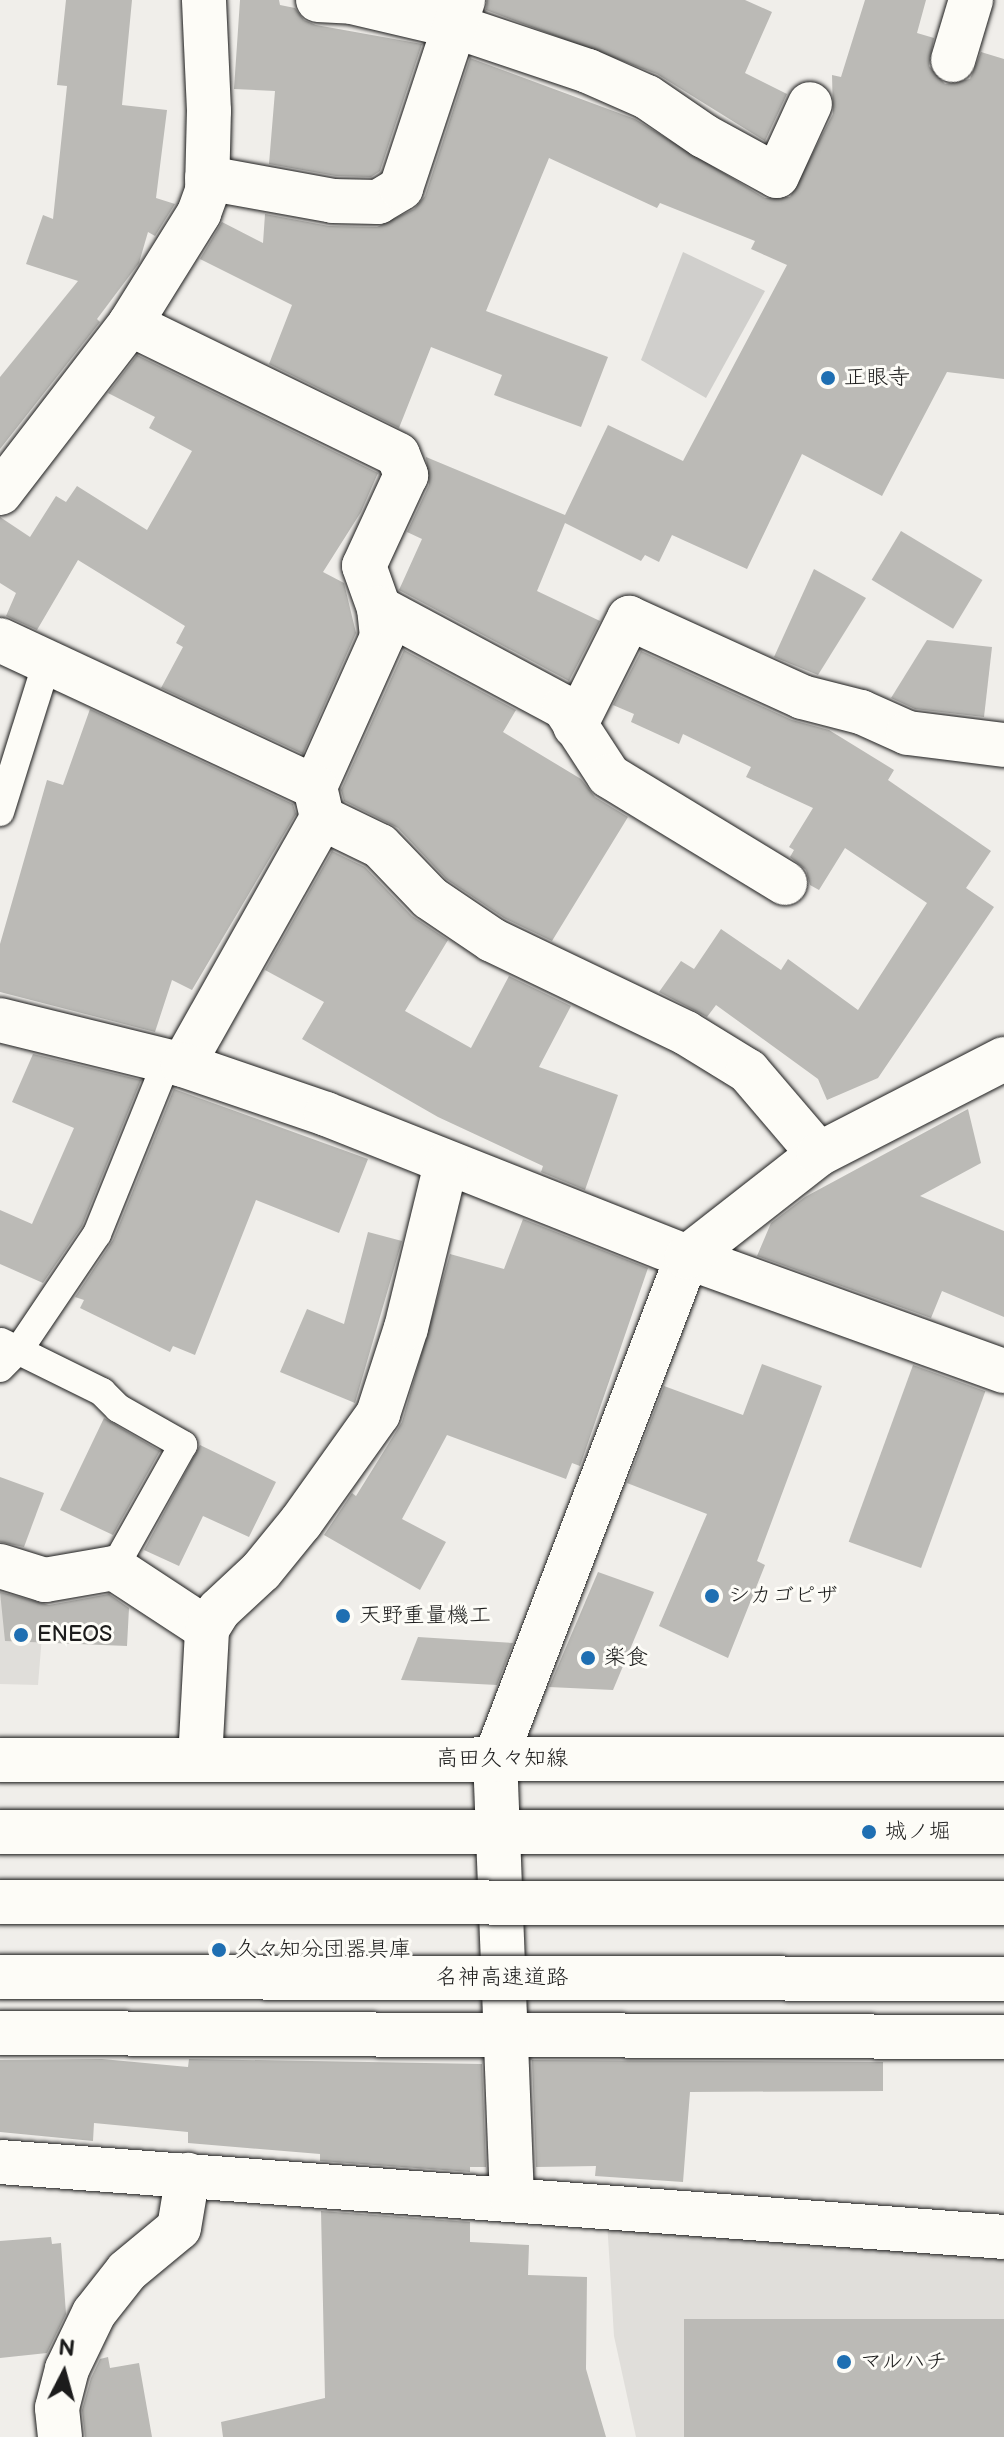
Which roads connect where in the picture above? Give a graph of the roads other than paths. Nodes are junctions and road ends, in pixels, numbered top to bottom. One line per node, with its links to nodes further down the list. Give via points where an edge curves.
1 (204, 0): 7 (main road)
2 (318, 0): 4 (main road)
3 (971, 0): 5 (main road)
4 (458, 13): 6 (main road, via 647,97 777,176); 7 (main road, via 401,188 378,202 333,201)
5 (953, 60)
6 (810, 104)
7 (207, 178): 8 (main road, via 199,213)
8 (130, 324): 9 (main road); 10 (main road, via 398,455 406,475 364,566)
9 (0, 493)
10 (379, 608): 13 (main road, via 553,699); 15 (main road, via 382,637)
11 (0, 640): 12 (main road)
12 (48, 659): 15 (main road); 16 (lane)
13 (575, 726): 14 (main road, via 629,618 802,697 861,712 908,733); 17 (main road, via 609,776)
14 (1004, 745)
15 (318, 803): 20 (main road); 21 (main road, via 380,846 430,898 492,940 686,1033 748,1071)
16 (0, 812)
17 (785, 883)
18 (0, 1020): 20 (main road)
19 (1004, 1059): 21 (main road)
20 (175, 1063): 22 (main road, via 326,1114); 24 (lane, via 97,1234)
21 (819, 1154): 23 (main road)
22 (446, 1164): 23 (main road); 28 (main road, via 406,1328 378,1414 301,1522)
23 (687, 1257): 25 (main road); 29 (main road)
24 (7, 1353): 27 (lane, via 183,1445)
25 (1004, 1371)
26 (0, 1566): 27 (main road, via 45,1580)
27 (114, 1568): 28 (main road)
28 (207, 1629): 32 (main road)
29 (495, 1759): 30 (main road, 高田久々知線); 32 (main road, 高田久々知線); 34 (main road)
30 (1004, 1759)
31 (0, 1760): 32 (main road, 高田久々知線)
32 (200, 1760)
33 (0, 1832): 34 (main road)
34 (499, 1832): 35 (main road); 42 (main road)
35 (1004, 1832)
36 (0, 1902): 37 (main road, bridge)
37 (1004, 1903)
38 (0, 1977): 39 (main road, 名神高速道路, bridge)
39 (1004, 1979)
40 (0, 2033): 42 (main road)
41 (1004, 2037): 42 (main road)
42 (504, 2039): 45 (main road)
43 (0, 2162): 44 (main road)
44 (188, 2175): 45 (main road); 47 (main road, via 179,2228 127,2271 94,2313 57,2408)
45 (512, 2199): 46 (main road)
46 (1004, 2237)
47 (60, 2437)

